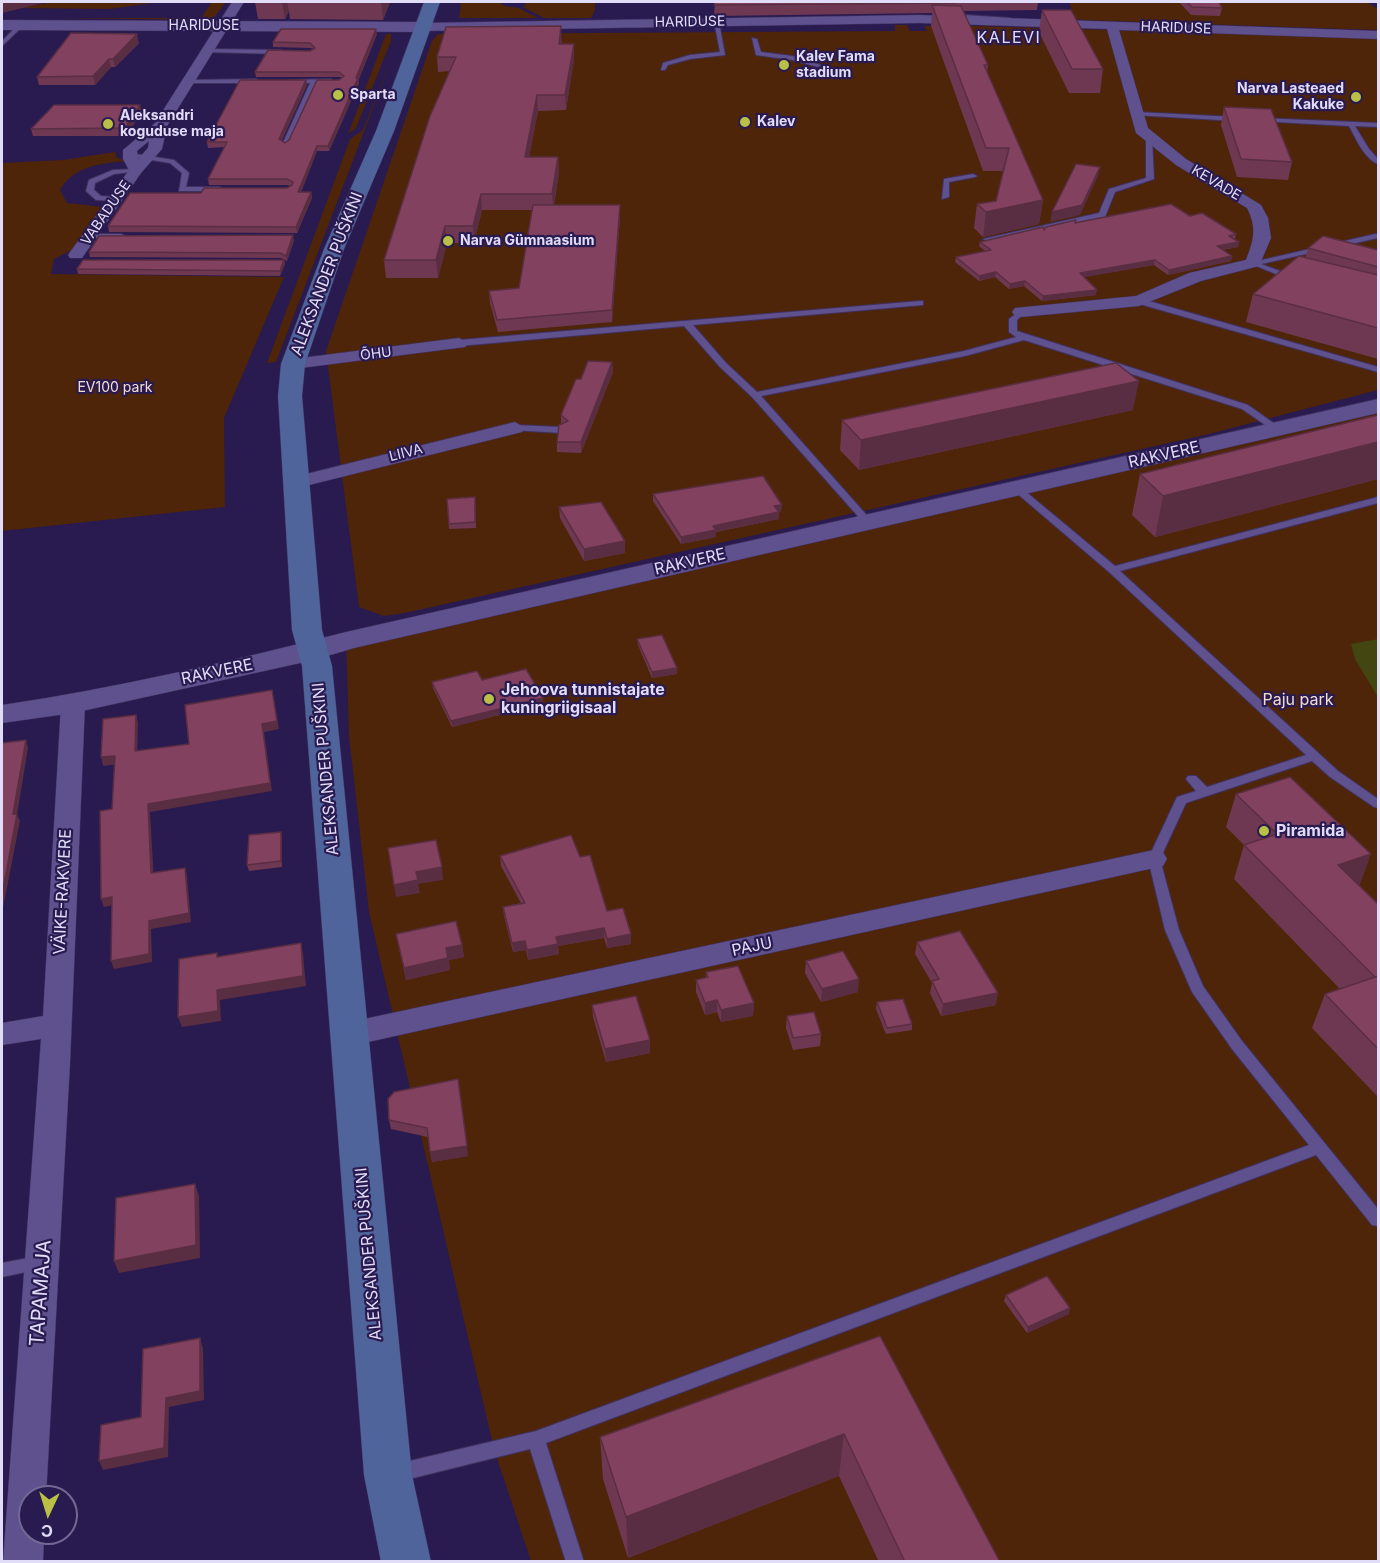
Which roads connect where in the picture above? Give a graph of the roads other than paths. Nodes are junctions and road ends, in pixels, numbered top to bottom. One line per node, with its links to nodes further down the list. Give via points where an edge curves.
1 (238, 2): 8 (street, VABADUSE)
2 (432, 2): 10 (main road, ALEKSANDER PUŠKINI)
3 (1048, 8): 6 (street)
4 (716, 22): 6 (street, HARIDUSE, via 920,20); 10 (street, HARIDUSE); 17 (lane, via 723,54 675,61 665,64)
5 (2, 24): 7 (street, HARIDUSE)
6 (1053, 24): 9 (street, HARIDUSE)
7 (21, 25): 8 (street, HARIDUSE); 13 (lane)
8 (224, 26): 10 (street, HARIDUSE); 14 (street, VABADUSE)
9 (1112, 26): 11 (street, HARIDUSE); 23 (street, KEVADE)
10 (422, 27): 50 (main road, ALEKSANDER PUŠKINI)
11 (1378, 35)
12 (754, 39): 16 (lane, via 758,54 792,57)
13 (2, 44)
14 (208, 51): 15 (lane); 22 (street, VABADUSE)
15 (287, 52)
16 (818, 65)
17 (663, 69)
18 (268, 81): 22 (lane)
19 (280, 81): 20 (lane)
20 (314, 81): 21 (lane); 28 (lane)
21 (340, 81)
22 (188, 82): 26 (street, VABADUSE)
23 (1136, 114): 24 (lane); 27 (street, KEVADE, via 1141,130)
24 (1351, 124): 25 (lane); 31 (lane)
25 (1378, 125)
26 (160, 126): 29 (street, VABADUSE, via 132,147); 30 (street, VABADUSE)
27 (1149, 136): 40 (lane, via 1150,179 1112,191 1102,215); 42 (street, KEVADE, via 1181,162 1253,205 1263,238)
28 (285, 145)
29 (129, 155): 30 (lane); 32 (street, VABADUSE)
30 (150, 157): 32 (street, VABADUSE); 34 (lane, via 172,161 186,173 182,189)
31 (1378, 162)
32 (136, 170): 36 (street, VABADUSE); 36 (lane, via 113,172 92,182 90,191 94,195)
33 (973, 176): 35 (lane, via 946,180)
34 (229, 189)
35 (945, 197)
36 (116, 199): 37 (street, VABADUSE)
37 (89, 236): 38 (lane); 41 (street, VABADUSE)
38 (135, 236)
39 (1374, 238): 42 (lane)
40 (987, 239)
41 (76, 255)
42 (1253, 264): 43 (lane); 44 (street, via 1195,277)
43 (1306, 282)
44 (1139, 301): 46 (street); 51 (lane)
45 (920, 303): 47 (lane)
46 (1021, 312): 48 (lane, via 1013,319 1013,332)
47 (687, 324): 49 (lane); 52 (lane)
48 (1024, 337): 52 (lane, via 965,353); 55 (lane, via 1245,407)
49 (459, 343): 50 (street, ÕHU)
50 (293, 364): 57 (main road, ALEKSANDER PUŠKINI, via 290,396)
51 (1378, 370)
52 (755, 395): 60 (lane)
53 (1378, 406): 55 (street, RAKVERE)
54 (515, 428): 56 (lane); 57 (street, LIIVA)
55 (1277, 429): 58 (street, RAKVERE)
56 (561, 430)
57 (297, 482): 62 (main road, ALEKSANDER PUŠKINI, via 307,630)
58 (1016, 488): 60 (street, RAKVERE); 61 (lane)
59 (1378, 500): 61 (lane)
60 (867, 521): 62 (street, RAKVERE)
61 (1113, 570): 65 (lane)
62 (314, 651): 63 (street, RAKVERE); 72 (main road, ALEKSANDER PUŠKINI)
63 (73, 704): 64 (street, RAKVERE); 70 (street, VÄIKE-RAKVERE)
64 (2, 714)
65 (1314, 756): 67 (lane); 68 (lane)
66 (1191, 779): 67 (lane)
67 (1205, 793): 69 (lane, via 1180,800)
68 (1378, 804)
69 (1154, 859): 72 (street, PAJU); 73 (lane, via 1172,930 1197,988)
70 (56, 1025): 71 (street); 75 (street, TAPAMAJA)
71 (2, 1034)
72 (350, 1034): 78 (main road, ALEKSANDER PUŠKINI)
73 (1317, 1148): 74 (lane); 77 (lane)
74 (1378, 1220)
75 (43, 1263): 76 (lane); 79 (street, TAPAMAJA)
76 (2, 1270)
77 (536, 1439): 78 (lane); 81 (lane)
78 (388, 1475): 80 (main road, ALEKSANDER PUŠKINI)
79 (22, 1562)
80 (406, 1562)
81 (575, 1562)

